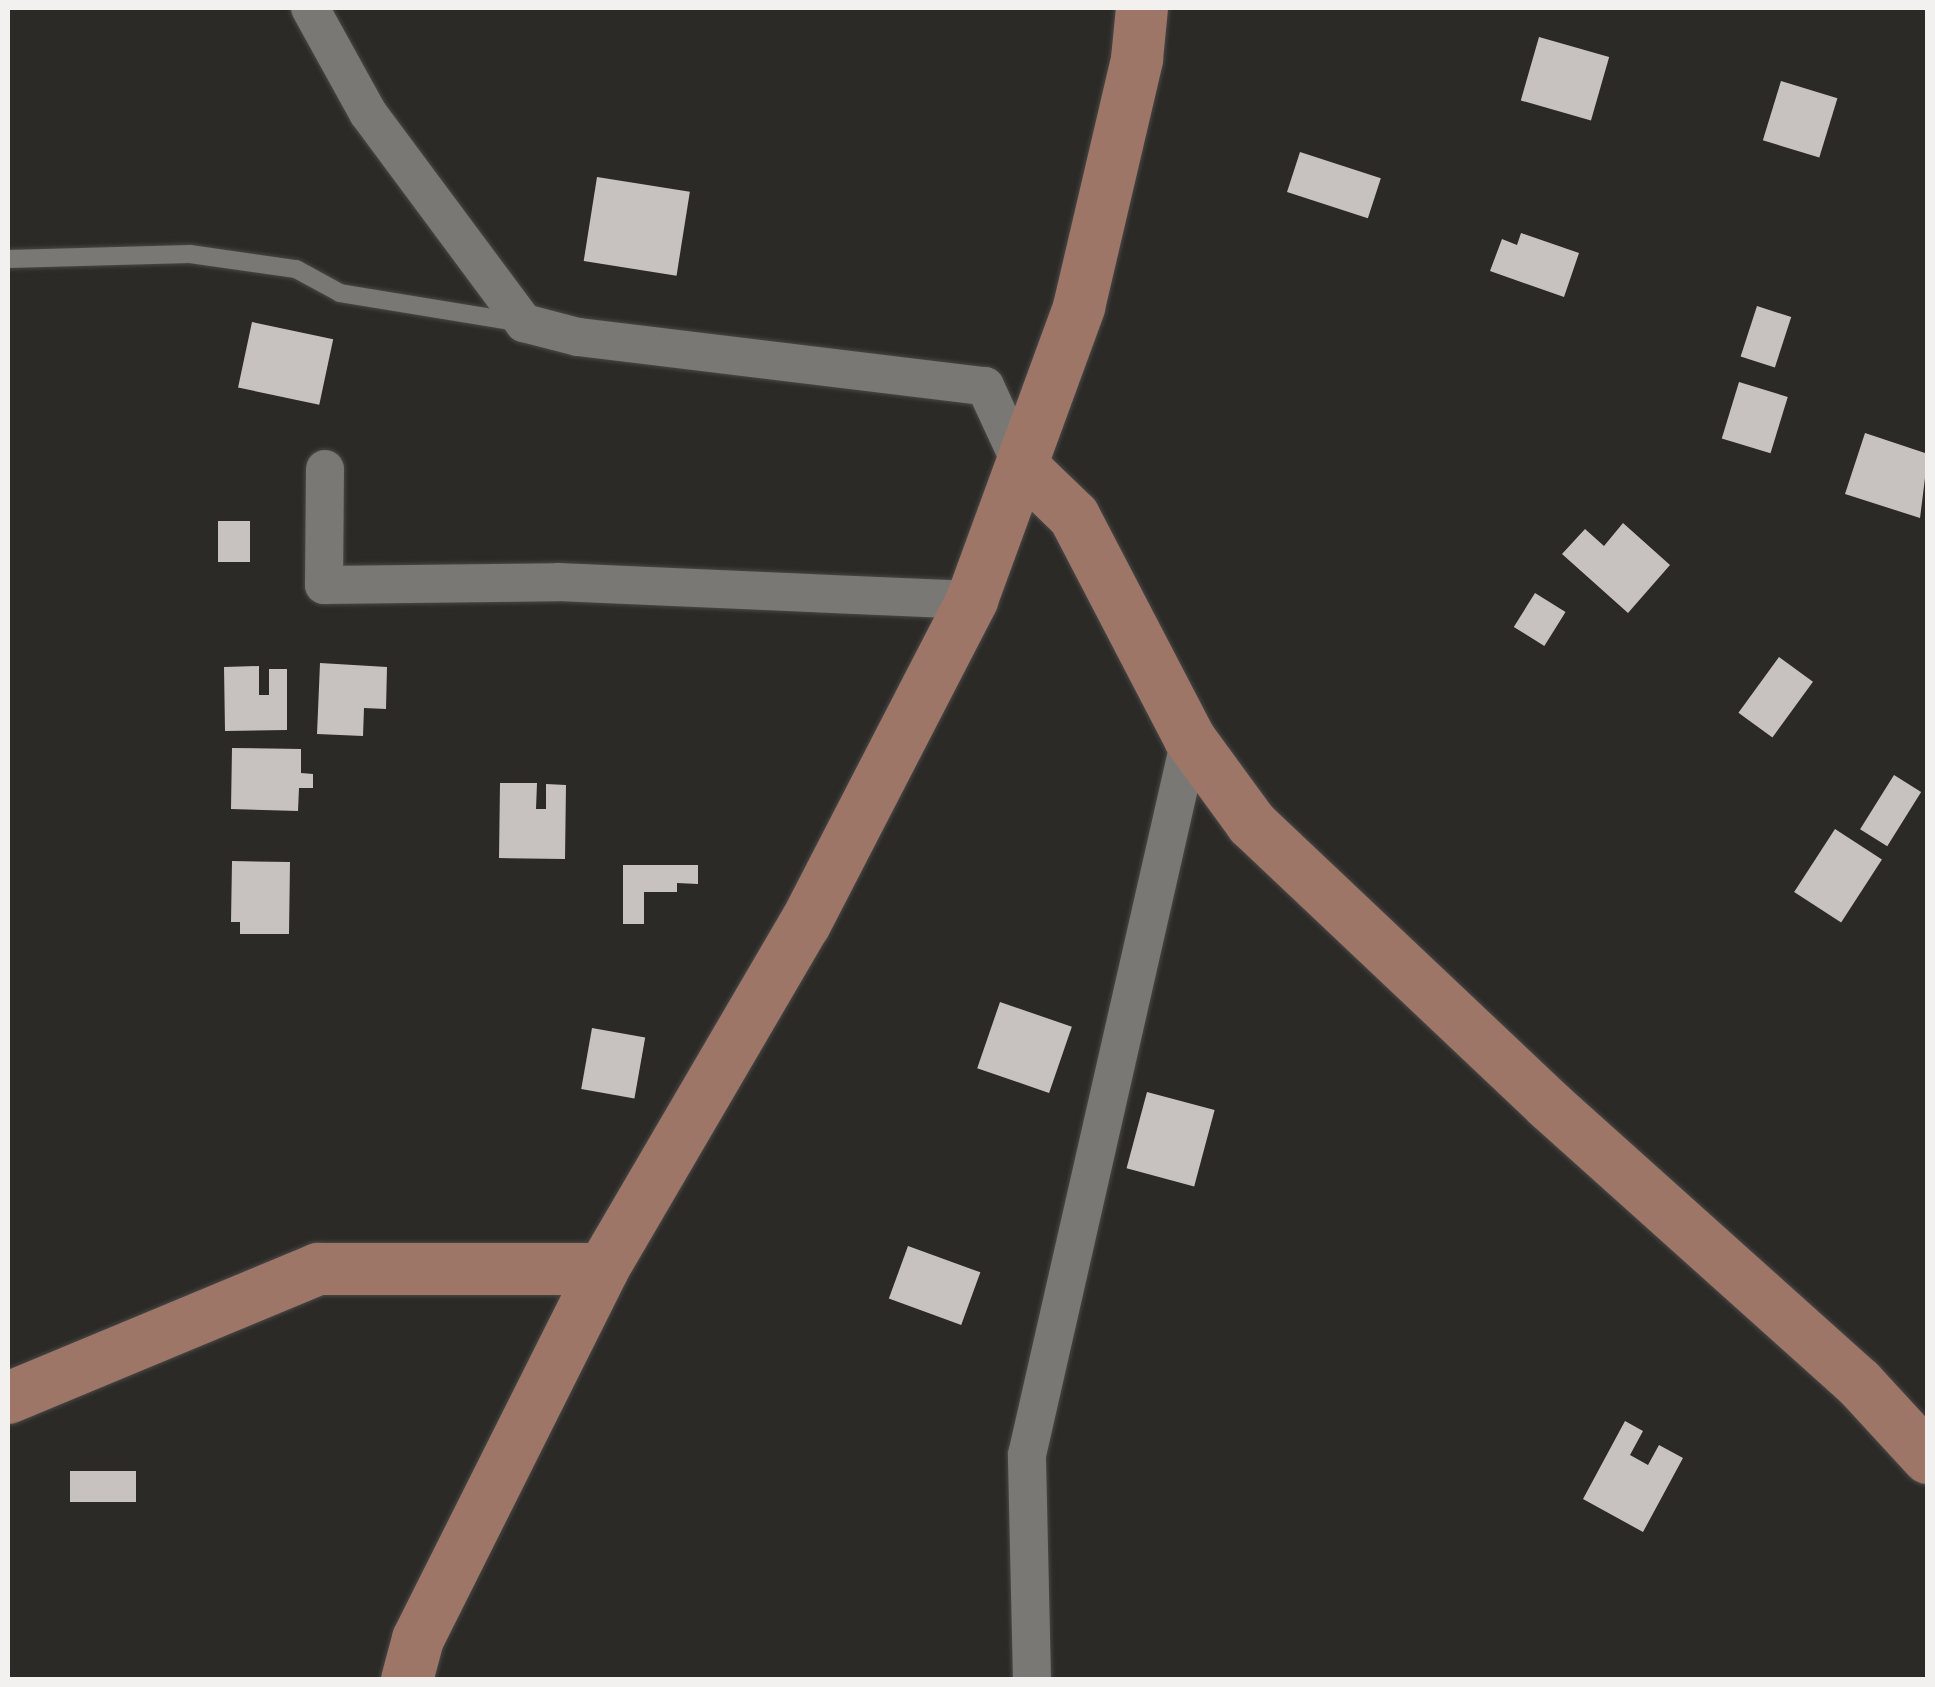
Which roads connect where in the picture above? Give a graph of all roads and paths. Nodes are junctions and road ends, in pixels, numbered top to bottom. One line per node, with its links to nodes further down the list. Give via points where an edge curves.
1 (310, 8): 4 (street, via 368,113)
2 (1142, 8): 5 (street, via 1137,59 1078,307)
3 (8, 258): 4 (lane, via 190,254 296,269 340,292)
4 (524, 323): 5 (street, via 578,337 985,386)
5 (1022, 466): 7 (street); 8 (street, via 1074,516)
6 (324, 469): 7 (street, via 324,585 558,582)
7 (972, 600): 9 (street, via 806,924)
8 (1190, 739): 11 (street, via 1252,824 1365,936 1859,1383); 13 (street, via 1027,1455)
9 (603, 1270): 10 (street, via 318,1268); 12 (street, via 418,1639)
10 (8, 1398)
11 (1928, 1458)
12 (407, 1680)
13 (1032, 1680)

